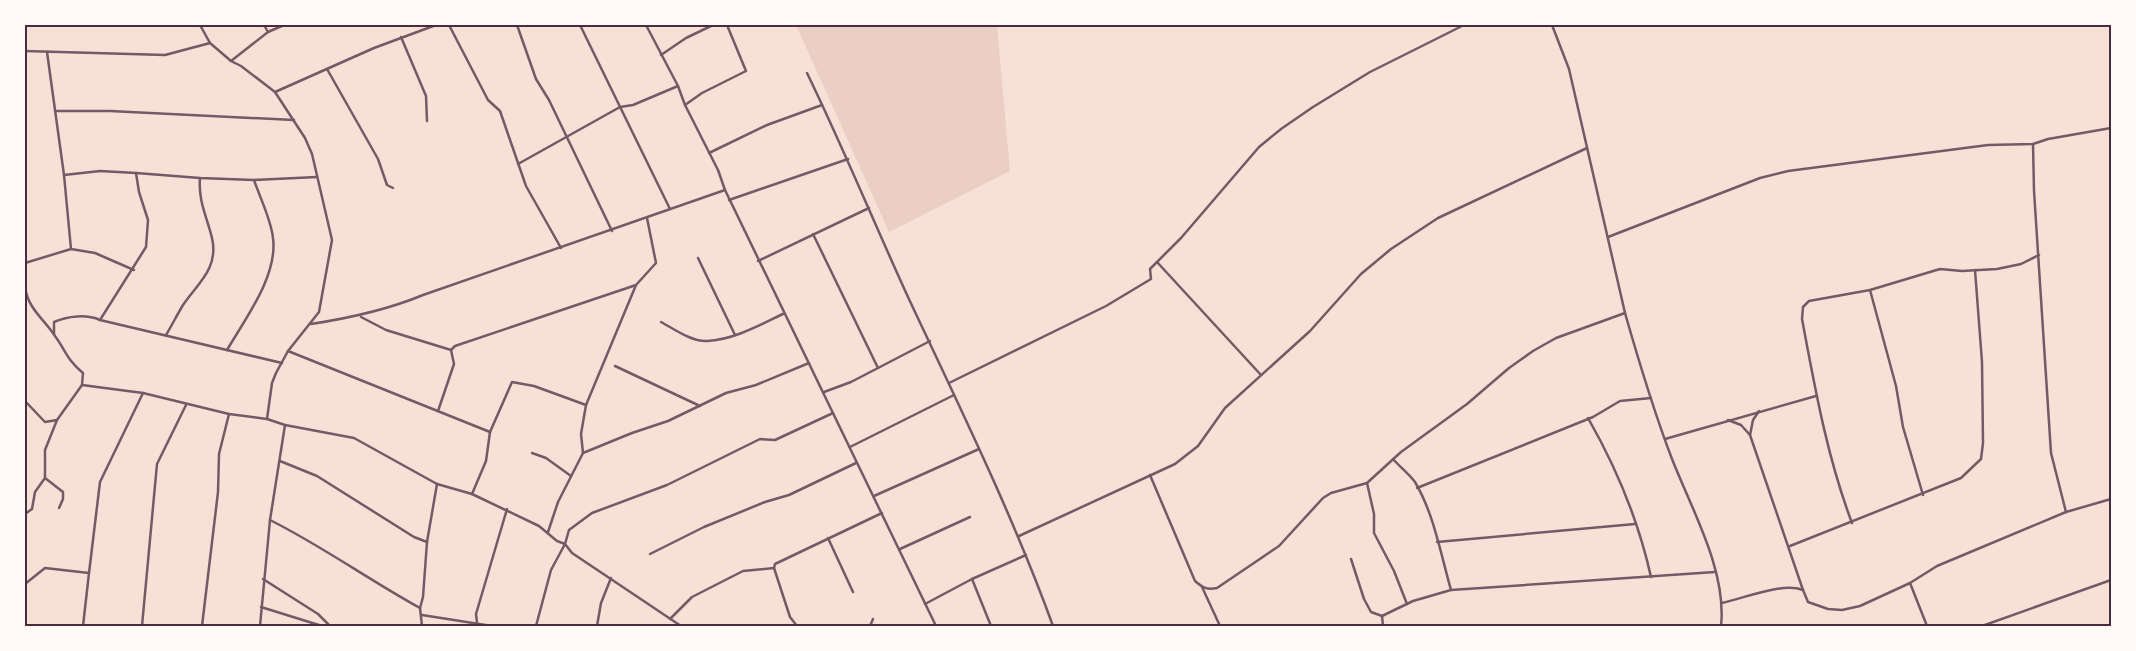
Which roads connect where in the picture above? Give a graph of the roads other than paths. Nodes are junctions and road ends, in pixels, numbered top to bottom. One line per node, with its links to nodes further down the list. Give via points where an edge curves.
1 (200, 25): 15 (street)
2 (264, 25): 13 (street)
3 (284, 25): 13 (street)
4 (436, 25): 14 (street)
5 (449, 25): 36 (street, via 488,100 500,111)
6 (517, 25): 31 (street, via 536,79)
7 (580, 25): 26 (street)
8 (646, 25): 18 (street)
9 (712, 25): 18 (street)
10 (727, 25): 24 (street, via 746,71 702,92)
11 (1464, 25): 56 (street, via 1370,72 1281,129 1259,147)
12 (1552, 25): 33 (street, via 1569,69)
13 (268, 32): 19 (street)
14 (401, 37): 20 (street); 29 (street, via 426,96)
15 (210, 43): 17 (street, via 166,55); 19 (street)
16 (25, 51): 17 (street)
17 (47, 52): 27 (street)
18 (661, 55): 22 (street)
19 (231, 61): 23 (street)
20 (327, 69): 23 (street); 42 (street, via 378,160 387,185)
21 (808, 73): 25 (street)
22 (678, 86): 24 (street); 26 (street, via 633,105)
23 (275, 92): 28 (street)
24 (684, 105): 34 (street)
25 (823, 105): 34 (street, via 767,125); 35 (street)
26 (620, 107): 31 (street); 46 (street)
27 (56, 111): 28 (street); 38 (street)
28 (294, 120): 39 (street, via 312,154)
29 (427, 121)
30 (2111, 128): 32 (street)
31 (566, 136): 36 (street); 48 (street)
32 (2033, 144): 50 (street, via 1988,145 1788,171 1760,178); 53 (street)
33 (1587, 148): 50 (street); 80 (street, via 1438,218 1412,234 1361,274 1310,330)
34 (709, 153): 43 (street)
35 (848, 159): 44 (street); 45 (street)
36 (518, 164): 51 (street, via 526,186)
37 (136, 173): 38 (street, via 100,171); 40 (street); 58 (street, via 149,228 146,247)
38 (64, 176): 52 (street)
39 (318, 177): 41 (street); 68 (street, via 332,240 324,295 319,312)
40 (200, 178): 41 (street); 70 (street, via 199,194 212,239 214,260)
41 (254, 180): 73 (street, via 273,237 274,253 264,288)
42 (393, 188)
43 (725, 190): 44 (street); 46 (street)
44 (730, 200): 55 (street)
45 (869, 208): 49 (street); 72 (street)
46 (670, 209): 47 (street)
47 (647, 218): 48 (street); 60 (street, via 656,263)
48 (612, 231): 51 (street)
49 (813, 234): 55 (street); 79 (street)
50 (1608, 237): 64 (street)
51 (560, 248): 65 (street)
52 (71, 249): 57 (street); 58 (street, via 95,253)
53 (2039, 256): 59 (street, via 2022,264); 123 (street, via 2051,453)
54 (698, 258): 71 (street)
55 (758, 261): 63 (street)
56 (1157, 262): 80 (street); 81 (street, via 1150,269 1151,279 1106,306)
57 (25, 263)
58 (134, 270): 66 (street)
59 (1975, 270): 62 (street, via 1940,269); 118 (street, via 1982,362 1983,443 1980,458 1961,478)
60 (636, 285): 74 (street, via 491,333); 90 (street)
61 (25, 287): 69 (street, via 32,308)
62 (1870, 290): 86 (street, via 1809,301 1803,307 1802,320); 118 (street)
63 (784, 314): 71 (street); 77 (street)
64 (1625, 314): 87 (street); 108 (street, via 1556,338 1533,351)
65 (360, 316): 68 (street); 74 (street, via 386,330)
66 (100, 320): 69 (street, via 69,316 54,322); 70 (street)
67 (661, 322): 71 (street, via 703,341)
68 (310, 324): 75 (street)
69 (54, 334): 82 (street, via 70,362 83,373)
70 (166, 335): 73 (street)
71 (735, 335)
72 (930, 341): 79 (street); 81 (street)
73 (227, 350): 76 (street)
74 (451, 350): 92 (street, via 454,364)
75 (288, 351): 76 (street); 92 (street)
76 (282, 363): 97 (street, via 272,383)
77 (809, 363): 83 (street); 91 (street, via 756,385 726,393)
78 (615, 366): 91 (street)
79 (878, 368): 83 (street)
80 (1261, 375): 111 (street, via 1225,408 1198,446 1175,464)
81 (949, 383): 85 (street)
82 (82, 385): 84 (street); 98 (street)
83 (824, 392): 94 (street)
84 (143, 393): 89 (street); 143 (street, via 100,482)
85 (954, 395): 104 (street); 105 (street)
86 (1816, 396): 93 (street); 128 (street, via 1842,497)
87 (1651, 398): 96 (street, via 1620,401); 103 (street)
88 (25, 401): 98 (street, via 45,422)
89 (186, 405): 95 (street); 168 (street, via 157,464)
90 (586, 405): 101 (street, via 534,386 512,382); 107 (street)
91 (700, 406): 107 (street)
92 (438, 411): 101 (street)
93 (1760, 411): 99 (street); 102 (street, via 1753,420)
94 (833, 413): 104 (street); 135 (street, via 774,440 760,440 667,485 592,513 569,530)
95 (229, 414): 97 (street); 169 (street, via 219,454 218,492)
96 (1588, 418): 116 (street); 129 (street, via 1612,463)
97 (267, 419): 100 (street)
98 (57, 420): 113 (street, via 44,450)
99 (1728, 420): 102 (street); 103 (street)
100 (285, 425): 109 (street); 115 (street, via 354,438)
101 (490, 432): 117 (street, via 486,461)
102 (1750, 435): 136 (street)
103 (1665, 439): 142 (street)
104 (849, 447): 110 (street)
105 (979, 448): 119 (street); 131 (street)
106 (532, 452): 112 (street)
107 (583, 453): 112 (street)
108 (1393, 459): 114 (street); 116 (street)
109 (280, 461): 127 (street); 133 (street, via 317,476)
110 (856, 463): 119 (street); 138 (street, via 789,496 765,502 704,527)
111 (1150, 475): 131 (street); 151 (street, via 1196,581)
112 (571, 476): 130 (street)
113 (46, 478): 121 (street, via 63,492); 125 (street, via 35,492 32,509)
114 (1367, 483): 151 (street, via 1331,493 1292,529 1279,546 1217,588); 157 (street, via 1374,514 1374,533)
115 (437, 484): 117 (street); 133 (street)
116 (1417, 488): 134 (street)
117 (472, 494): 122 (street)
118 (1923, 495): 128 (street)
119 (874, 496): 124 (street)
120 (2111, 499): 123 (street)
121 (59, 508)
122 (507, 509): 130 (street); 164 (street, via 476,614)
123 (2066, 512): 149 (street, via 1937,566)
124 (882, 513): 132 (street); 137 (street)
125 (25, 514)
126 (970, 517): 137 (street)
127 (270, 520): 146 (street); 159 (street, via 304,537)
128 (1852, 523): 136 (street)
129 (1635, 524): 134 (street); 145 (street)
130 (548, 533): 135 (street)
131 (1019, 536): 139 (street)
132 (828, 538): 141 (street, via 775,564); 154 (street)
133 (427, 542): 159 (street)
134 (1437, 542): 152 (street)
135 (565, 544): 144 (street, via 572,553); 175 (street, via 551,570)
136 (1790, 546): 153 (street)
137 (900, 549): 156 (street)
138 (650, 554)
139 (1026, 556): 147 (street); 182 (street)
140 (1352, 559): 161 (street, via 1364,599 1371,612)
141 (774, 568): 162 (street, via 743,571 692,597); 178 (street, via 790,616)
142 (1715, 572): 145 (street); 155 (street)
143 (89, 573): 150 (street, via 45,568); 167 (street)
144 (611, 578): 162 (street); 176 (street)
145 (1651, 578): 152 (street)
146 (263, 579): 158 (street); 172 (street, via 306,605)
147 (972, 579): 156 (street); 181 (street)
148 (2111, 580): 187 (street)
149 (1910, 582): 153 (street, via 1860,606 1842,610 1808,602); 186 (street)
150 (25, 584)
151 (1202, 587): 183 (street)
152 (1451, 590): 157 (street)
153 (1803, 590): 155 (street, via 1783,587)
154 (853, 592)
155 (1722, 603): 185 (street)
156 (925, 604): 180 (street)
157 (1407, 604): 161 (street)
158 (261, 607): 170 (street); 171 (street)
159 (420, 608): 160 (street)
160 (422, 615): 164 (street); 173 (street)
161 (1382, 616): 184 (street)
162 (670, 619): 177 (street)
163 (872, 619): 179 (street)
164 (477, 624): 174 (street)
165 (29, 626): 166 (street)
166 (49, 626)
167 (83, 626)
168 (142, 626)
169 (202, 626)
170 (260, 626)
171 (322, 626)
172 (330, 626)
173 (422, 626)
174 (492, 626)
175 (536, 626)
176 (596, 626)
177 (681, 626)
178 (797, 626)
179 (870, 626)
180 (936, 626)
181 (991, 626)
182 (1053, 626)
183 (1220, 626)
184 (1383, 626)
185 (1721, 626)
186 (1927, 626)
187 (1982, 626)

